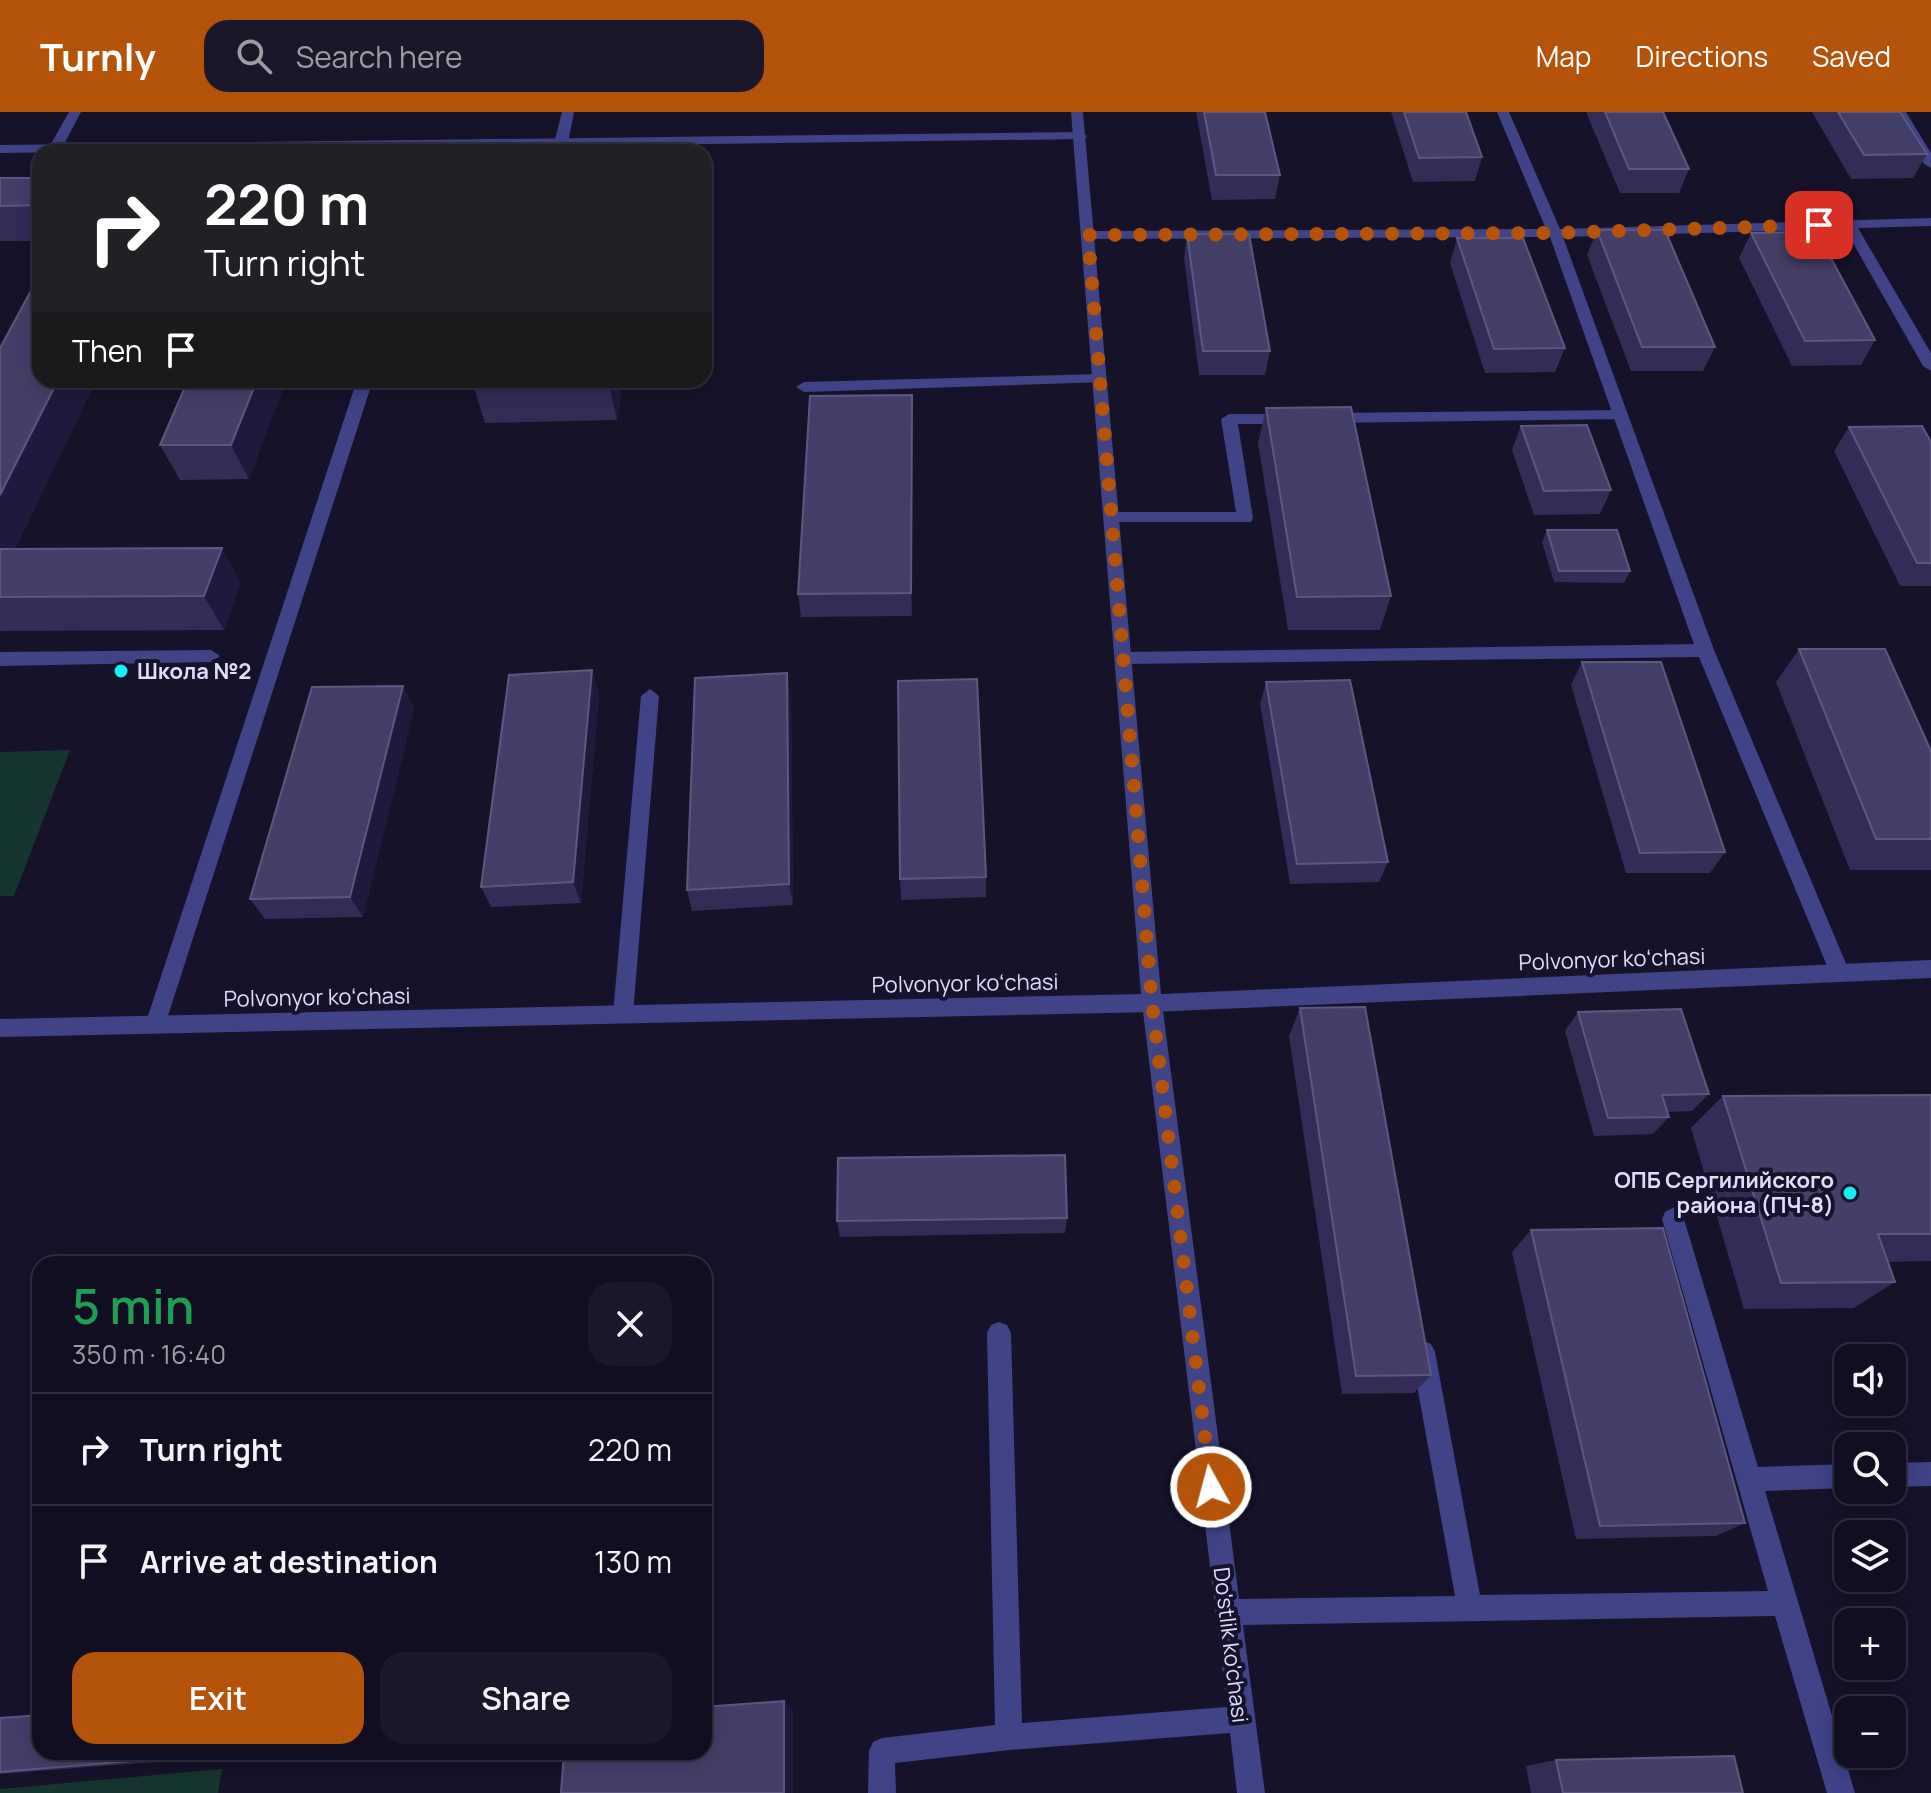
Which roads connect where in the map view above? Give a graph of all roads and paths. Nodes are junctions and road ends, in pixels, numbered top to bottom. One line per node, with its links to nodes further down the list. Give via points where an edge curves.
1 (75, 112): 8 (street)
2 (568, 112): 7 (street)
3 (1077, 112): 6 (street, Do'stlik ko'chasi)
4 (1503, 112): 15 (street)
5 (1900, 112): 12 (street)
6 (1080, 136): 7 (street); 16 (street, Do'stlik ko'chasi)
7 (561, 143): 9 (street)
8 (58, 144)
9 (537, 144)
10 (0, 149): 11 (street)
11 (32, 149)
12 (1931, 164)
13 (1931, 222): 14 (street)
14 (1849, 224): 15 (street); 17 (street)
15 (1555, 233): 16 (street); 21 (street)
16 (1088, 235): 18 (street, Do'stlik ko'chasi)
17 (1931, 366)
18 (1100, 379): 19 (street); 22 (street, Do'stlik ko'chasi)
19 (804, 387)
20 (362, 388): 32 (street)
21 (1620, 415): 22 (street, via 1229,419 1245,518); 23 (street)
22 (1112, 518): 25 (street, Do'stlik ko'chasi)
23 (1705, 650): 25 (street); 29 (street)
24 (211, 656): 26 (street)
25 (1123, 658): 30 (street, Do'stlik ko'chasi)
26 (0, 659)
27 (650, 696): 31 (street)
28 (1931, 969): 29 (street, Polvonyor koʻchasi)
29 (1840, 973): 30 (street, Polvonyor koʻchasi)
30 (1152, 1003): 31 (street, Polvonyor koʻchasi); 43 (street, Do'stlik ko'chasi)
31 (623, 1014): 32 (street, Polvonyor koʻchasi)
32 (155, 1025): 33 (street, Polvonyor koʻchasi)
33 (0, 1028)
34 (1673, 1219): 40 (street)
35 (1418, 1331): 42 (street)
36 (999, 1333): 45 (street)
37 (1931, 1474): 38 (street)
38 (1906, 1475)
39 (1834, 1476): 40 (street)
40 (1749, 1479): 41 (street)
41 (1784, 1603): 42 (street); 48 (street)
42 (1470, 1608): 43 (street)
43 (1227, 1612): 44 (street, Do'stlik ko'chasi)
44 (1241, 1719): 45 (street); 47 (street, Do'stlik ko'chasi)
45 (1009, 1737): 46 (street, via 882,1751)
46 (882, 1793)
47 (1251, 1793)
48 (1841, 1793)

